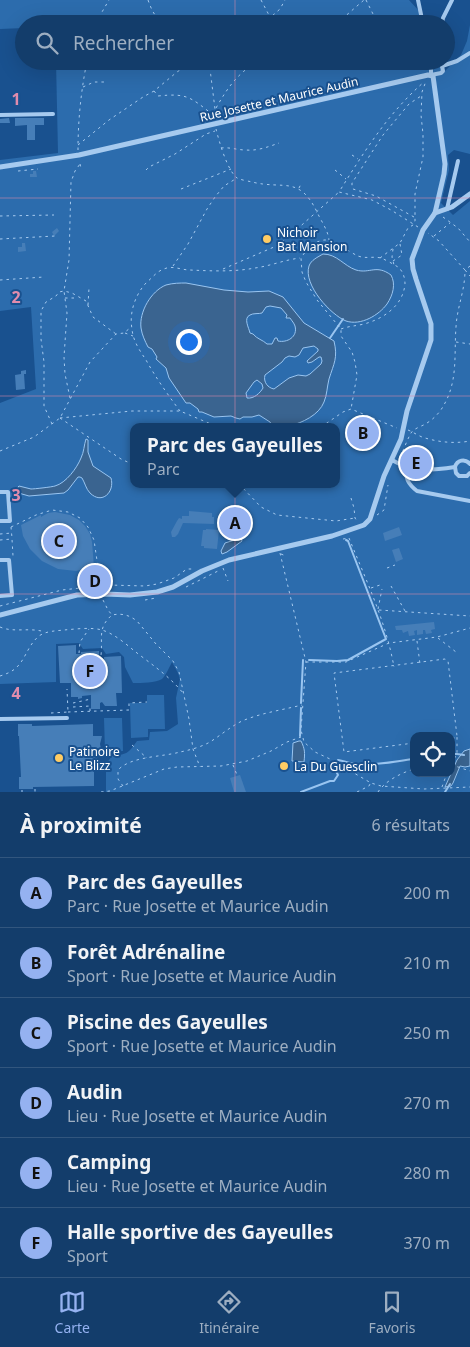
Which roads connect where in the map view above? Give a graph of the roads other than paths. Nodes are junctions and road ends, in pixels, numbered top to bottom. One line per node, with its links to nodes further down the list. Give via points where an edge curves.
1 (418, 0): 3 (lane)
2 (452, 0): 4 (lane)
3 (422, 15)
4 (445, 15)
5 (470, 53): 6 (lane)
6 (455, 61)
7 (432, 70): 9 (lane)
8 (443, 70): 9 (lane)
9 (432, 75): 13 (street, Rue Josette et Maurice Audin, via 79,155); 16 (street, via 445,164)
10 (53, 114): 11 (lane)
11 (0, 115)
12 (458, 160): 15 (lane)
13 (0, 166)
14 (470, 194): 15 (street)
15 (447, 209): 16 (street)
16 (435, 213): 17 (street, via 423,230 413,256 413,269 431,324 431,340)
17 (394, 461): 19 (lane); 27 (street, via 384,476 370,519 364,525 279,551 236,558 157,592 102,597 77,595)
18 (470, 464): 20 (lane, via 462,460)
19 (406, 467): 20 (lane, via 428,470); 23 (lane, via 407,480 416,491)
20 (455, 467): 21 (lane, via 459,476)
21 (470, 473)
22 (0, 492): 24 (lane, via 8,492 10,521)
23 (470, 501)
24 (0, 522)
25 (0, 560): 26 (lane, via 9,560 12,595)
26 (0, 596)
27 (0, 615)
28 (67, 718): 29 (lane)
29 (0, 719)

